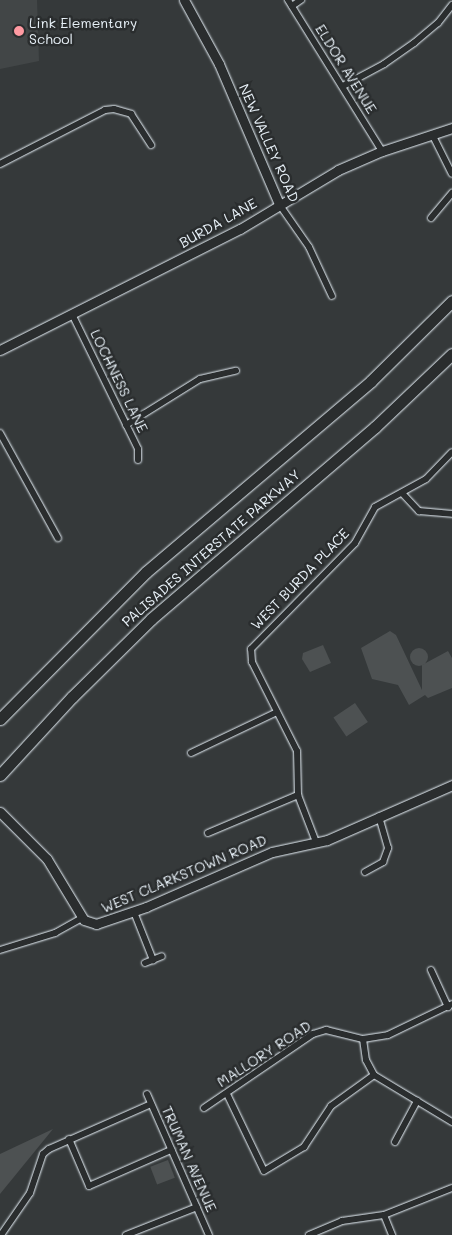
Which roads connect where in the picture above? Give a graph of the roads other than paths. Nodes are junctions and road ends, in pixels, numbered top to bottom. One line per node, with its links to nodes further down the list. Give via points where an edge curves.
1 (184, 0): 13 (street, NEW VALLEY ROAD, via 219,64)
2 (301, 0): 3 (street)
3 (290, 3): 5 (street, ELDOR AVENUE)
4 (452, 5): 5 (street, via 438,23 414,43)
5 (343, 86): 9 (street, ELDOR AVENUE)
6 (452, 128): 7 (street, BURDA LANE)
7 (433, 136): 9 (street, BURDA LANE); 11 (street)
8 (151, 145): 10 (street, via 132,114 105,110)
9 (382, 151): 13 (street, BURDA LANE, via 338,170)
10 (0, 164)
11 (452, 174)
12 (452, 193): 14 (street)
13 (279, 204): 15 (street, NEW VALLEY ROAD, via 309,247); 17 (street, BURDA LANE, via 240,229)
14 (431, 218)
15 (332, 296)
16 (452, 301): 29 (highway, PALISADES INTERSTATE PARKWAY, via 358,393 139,579)
17 (72, 314): 18 (street, BURDA LANE); 21 (street, LOCHNESS LANE)
18 (0, 350)
19 (452, 354): 31 (highway, PALISADES INTERSTATE PARKWAY, via 375,427 151,619 72,697)
20 (236, 371): 21 (street, via 200,379)
21 (126, 425): 24 (street, LOCHNESS LANE, via 138,449)
22 (0, 433): 27 (street)
23 (452, 452): 25 (street, WEST BURDA PLACE, via 426,479)
24 (138, 460)
25 (402, 493): 26 (street, via 419,511); 28 (street, WEST BURDA PLACE, via 375,506 354,543 251,649 252,662)
26 (452, 514)
27 (58, 538)
28 (277, 712): 30 (street); 33 (street, WEST BURDA PLACE, via 297,751)
29 (0, 719)
30 (191, 753)
31 (0, 775)
32 (452, 785): 35 (street, WEST CLARKSTOWN ROAD)
33 (298, 795): 36 (street); 37 (street, WEST BURDA PLACE)
34 (0, 812): 40 (street, via 47,859)
35 (379, 816): 37 (street, WEST CLARKSTOWN ROAD); 38 (street, via 388,848 383,862)
36 (208, 833)
37 (316, 842): 39 (street, WEST CLARKSTOWN ROAD, via 272,852)
38 (365, 872)
39 (134, 912): 40 (street, WEST CLARKSTOWN ROAD, via 96,924); 43 (street)
40 (82, 918): 41 (street, via 55,933)
41 (0, 950)
42 (162, 956): 43 (street)
43 (153, 960): 44 (street)
44 (145, 962)
45 (431, 970): 46 (street)
46 (450, 1006): 47 (street, MALLORY ROAD, via 388,1035)
47 (363, 1039): 48 (street, via 366,1060); 50 (street, MALLORY ROAD, via 326,1030 313,1034)
48 (374, 1075): 50 (street, via 331,1106 304,1147 264,1171); 51 (street)
49 (147, 1094): 52 (street, TRUMAN AVENUE)
50 (227, 1094): 53 (street, MALLORY ROAD)
51 (417, 1101): 54 (street); 56 (street)
52 (151, 1104): 55 (street); 57 (street, TRUMAN AVENUE)
53 (204, 1108)
54 (452, 1122)
55 (69, 1139): 57 (street, via 89,1186); 61 (street, via 43,1154 30,1193)
56 (395, 1142)
57 (171, 1150): 59 (street, TRUMAN AVENUE)
58 (452, 1188): 60 (street)
59 (197, 1207): 62 (street); 63 (street, TRUMAN AVENUE)
60 (384, 1215): 64 (street, via 342,1220); 65 (street)
61 (1, 1235)
62 (126, 1235)
63 (209, 1235)
64 (309, 1235)
65 (392, 1235)

